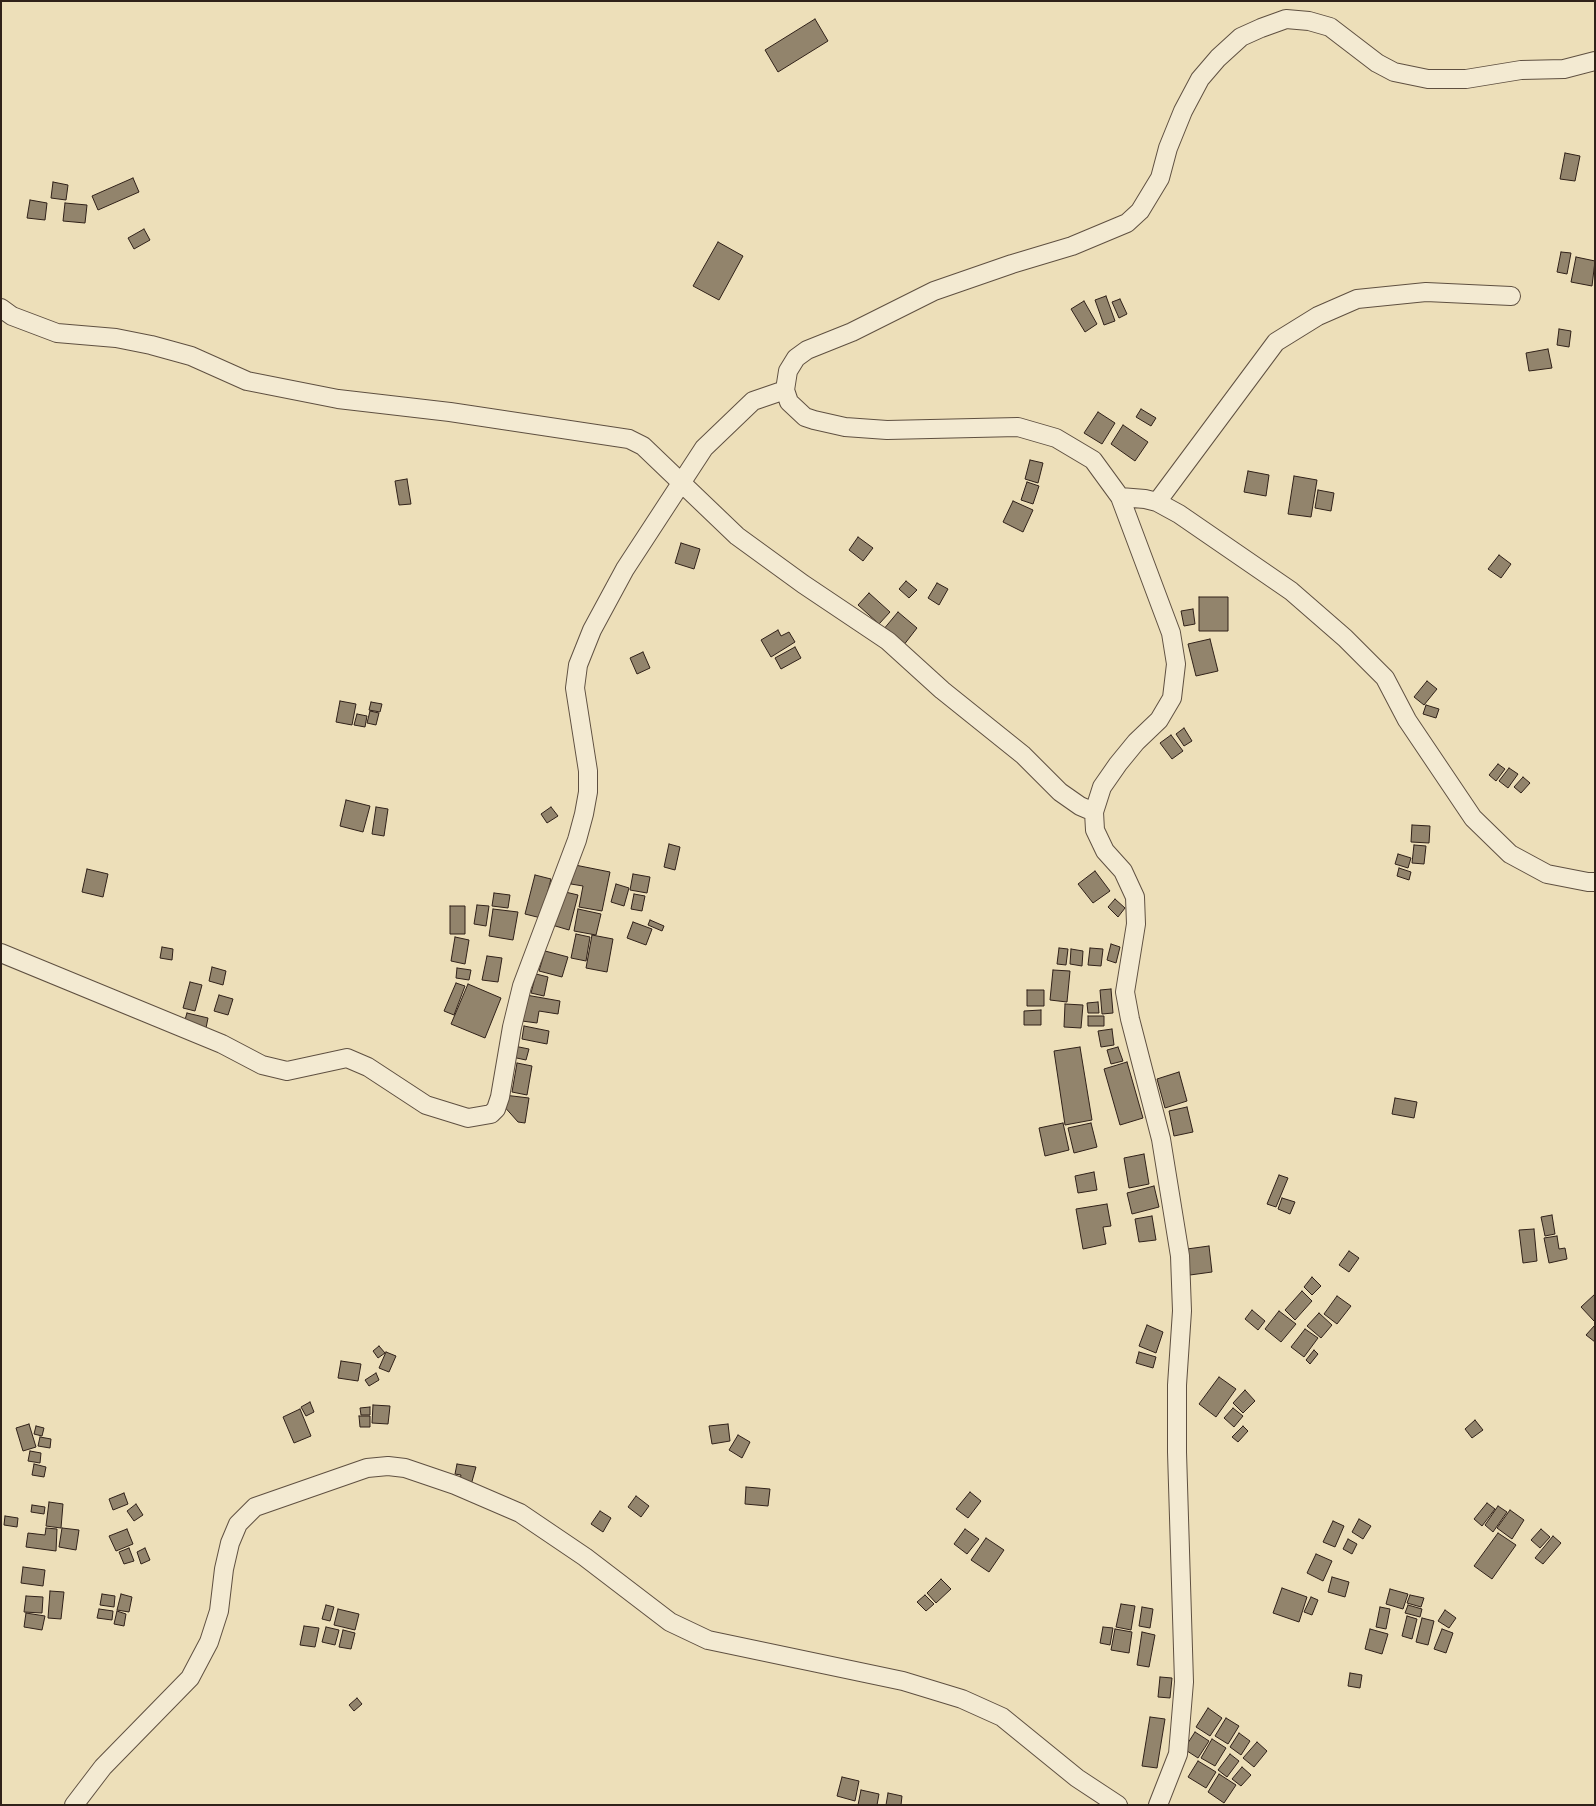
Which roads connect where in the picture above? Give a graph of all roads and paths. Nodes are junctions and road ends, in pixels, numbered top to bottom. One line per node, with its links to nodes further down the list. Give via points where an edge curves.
1 (1595, 61): 4 (street, via 1564,69 1521,70 1466,79 1428,79 1394,72 1330,28 1309,21 1286,19 1261,28 1241,37 1200,79 1171,140 1160,178 1140,211 1127,223 1072,246 934,290 852,332 807,350 791,364)
2 (1511, 296): 7 (street, via 1426,292 1357,299 1318,316 1276,342)
3 (1, 308): 5 (street, via 12,316 57,333 116,338 192,356 247,381 338,399 629,439 643,446)
4 (785, 390): 5 (street, via 753,401 746,407 704,448); 6 (street, via 789,402 805,417 845,427 887,430 1018,428 1056,438 1093,460)
5 (681, 482): 8 (street, via 737,536 888,641 942,690 1023,755 1060,792); 10 (street, via 625,569 592,630 578,665 575,688 588,771 584,814 522,986 500,1097 491,1114 468,1118 426,1105 368,1067 347,1058 287,1071 262,1065 222,1044)
6 (1120, 497): 7 (street); 8 (street, via 1171,633 1176,664 1172,698 1159,720 1136,742 1102,787)
7 (1157, 502): 9 (street, via 1291,591 1345,638 1385,678 1407,720 1473,818 1510,854 1547,874)
8 (1094, 812): 13 (street, via 1095,830 1106,851 1123,871 1135,897 1136,924 1125,992 1161,1138 1180,1256 1182,1311 1177,1452 1184,1682 1178,1754)
9 (1595, 882)
10 (1, 952)
11 (74, 1805): 12 (street, via 103,1767 190,1678 209,1642 220,1611 224,1569 238,1524 255,1507 366,1468 388,1466 405,1468 455,1485 520,1513 585,1557 670,1622 708,1640 903,1681 962,1699 1002,1717 1077,1778)
12 (1118, 1805)
13 (1158, 1805)

